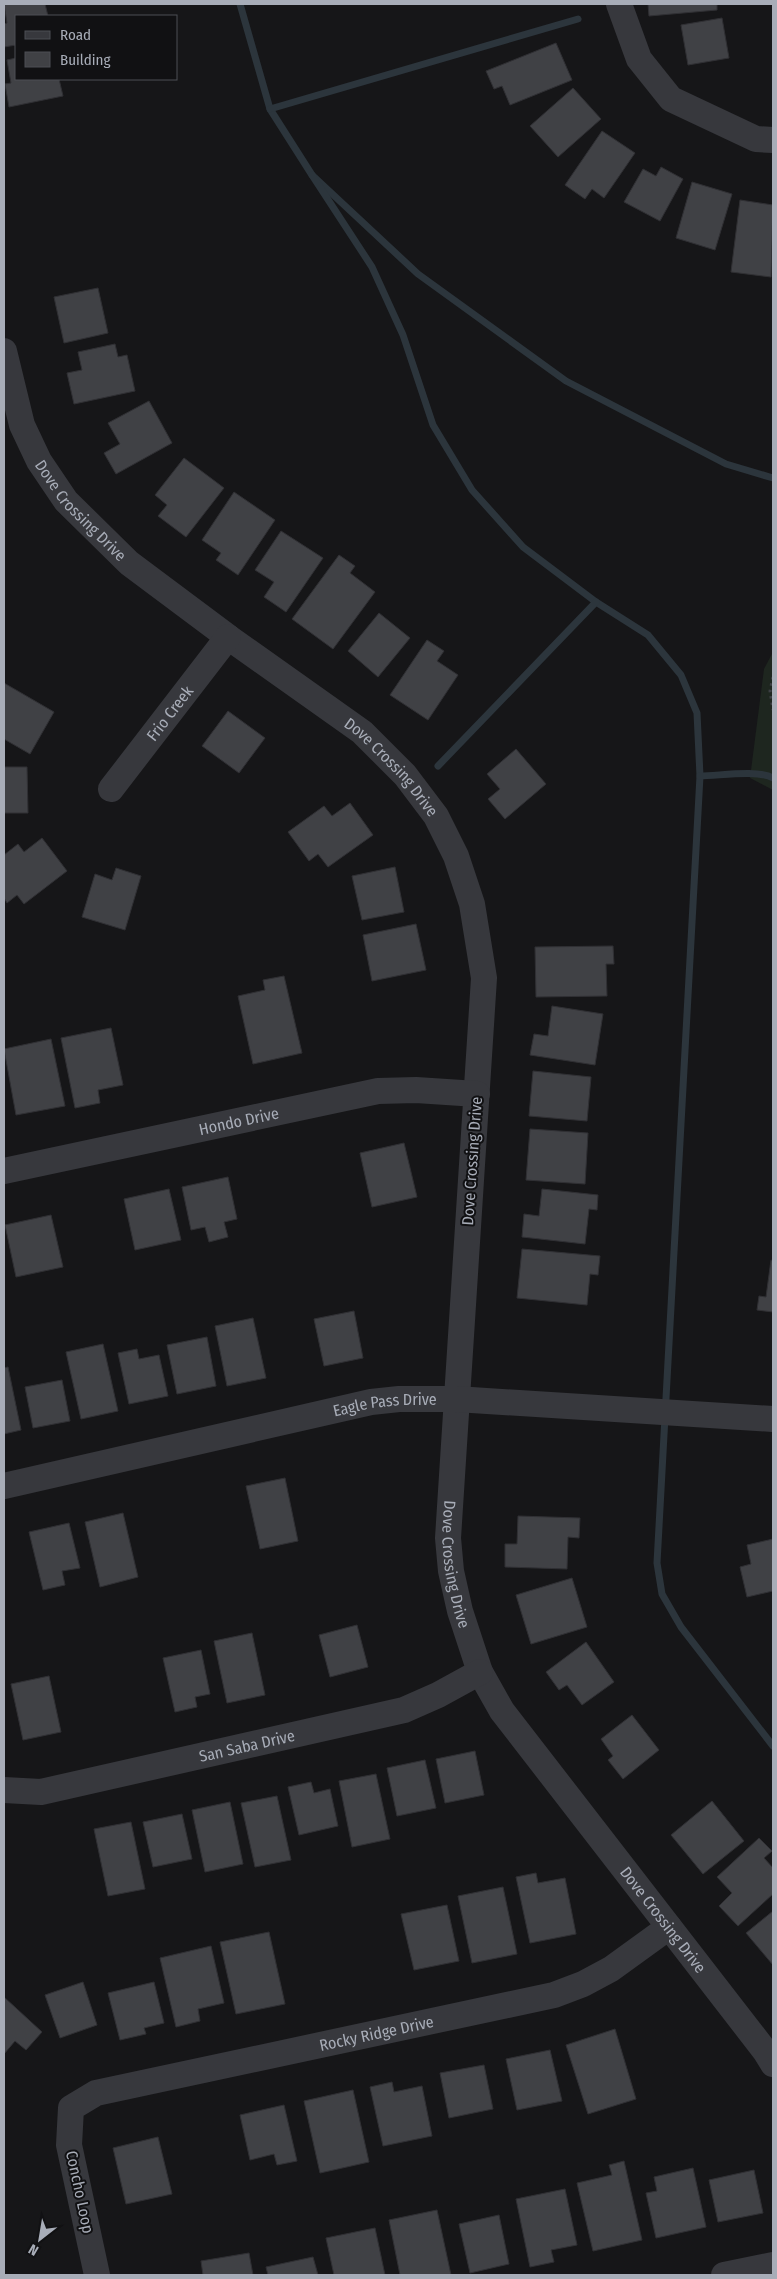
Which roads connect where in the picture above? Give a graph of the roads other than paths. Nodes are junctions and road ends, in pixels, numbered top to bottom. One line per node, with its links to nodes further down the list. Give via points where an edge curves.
1 (619, 4): 2 (street, via 639,59 671,98 756,139)
2 (773, 140)
3 (4, 351): 4 (street, Dove Crossing Drive)
4 (13, 426): 5 (street, Dove Crossing Drive, via 66,501 129,563)
5 (228, 637): 6 (street, Frio Creek); 7 (street, Dove Crossing Drive, via 362,732 405,775 436,816 456,856 472,904 484,978)
6 (111, 789)
7 (477, 1094): 8 (street, Hondo Drive, via 378,1091); 9 (street, Dove Crossing Drive)
8 (4, 1171)
9 (456, 1398): 10 (street, Eagle Pass Drive); 11 (street, Eagle Pass Drive, via 371,1402); 12 (street, Dove Crossing Drive, via 448,1538 460,1611)
10 (773, 1419)
11 (4, 1486)
12 (480, 1672): 13 (street, San Saba Drive, via 404,1710 41,1792); 14 (street, Dove Crossing Drive, via 502,1711)
13 (4, 1790)
14 (669, 1927): 15 (street, Dove Crossing Drive); 16 (street, Rocky Ridge Drive, via 611,1970 554,1995 96,2093)
15 (773, 2064)
16 (71, 2108): 18 (street, Concho Loop, via 69,2145)
17 (773, 2265): 19 (street)
18 (98, 2275)
19 (724, 2275)

